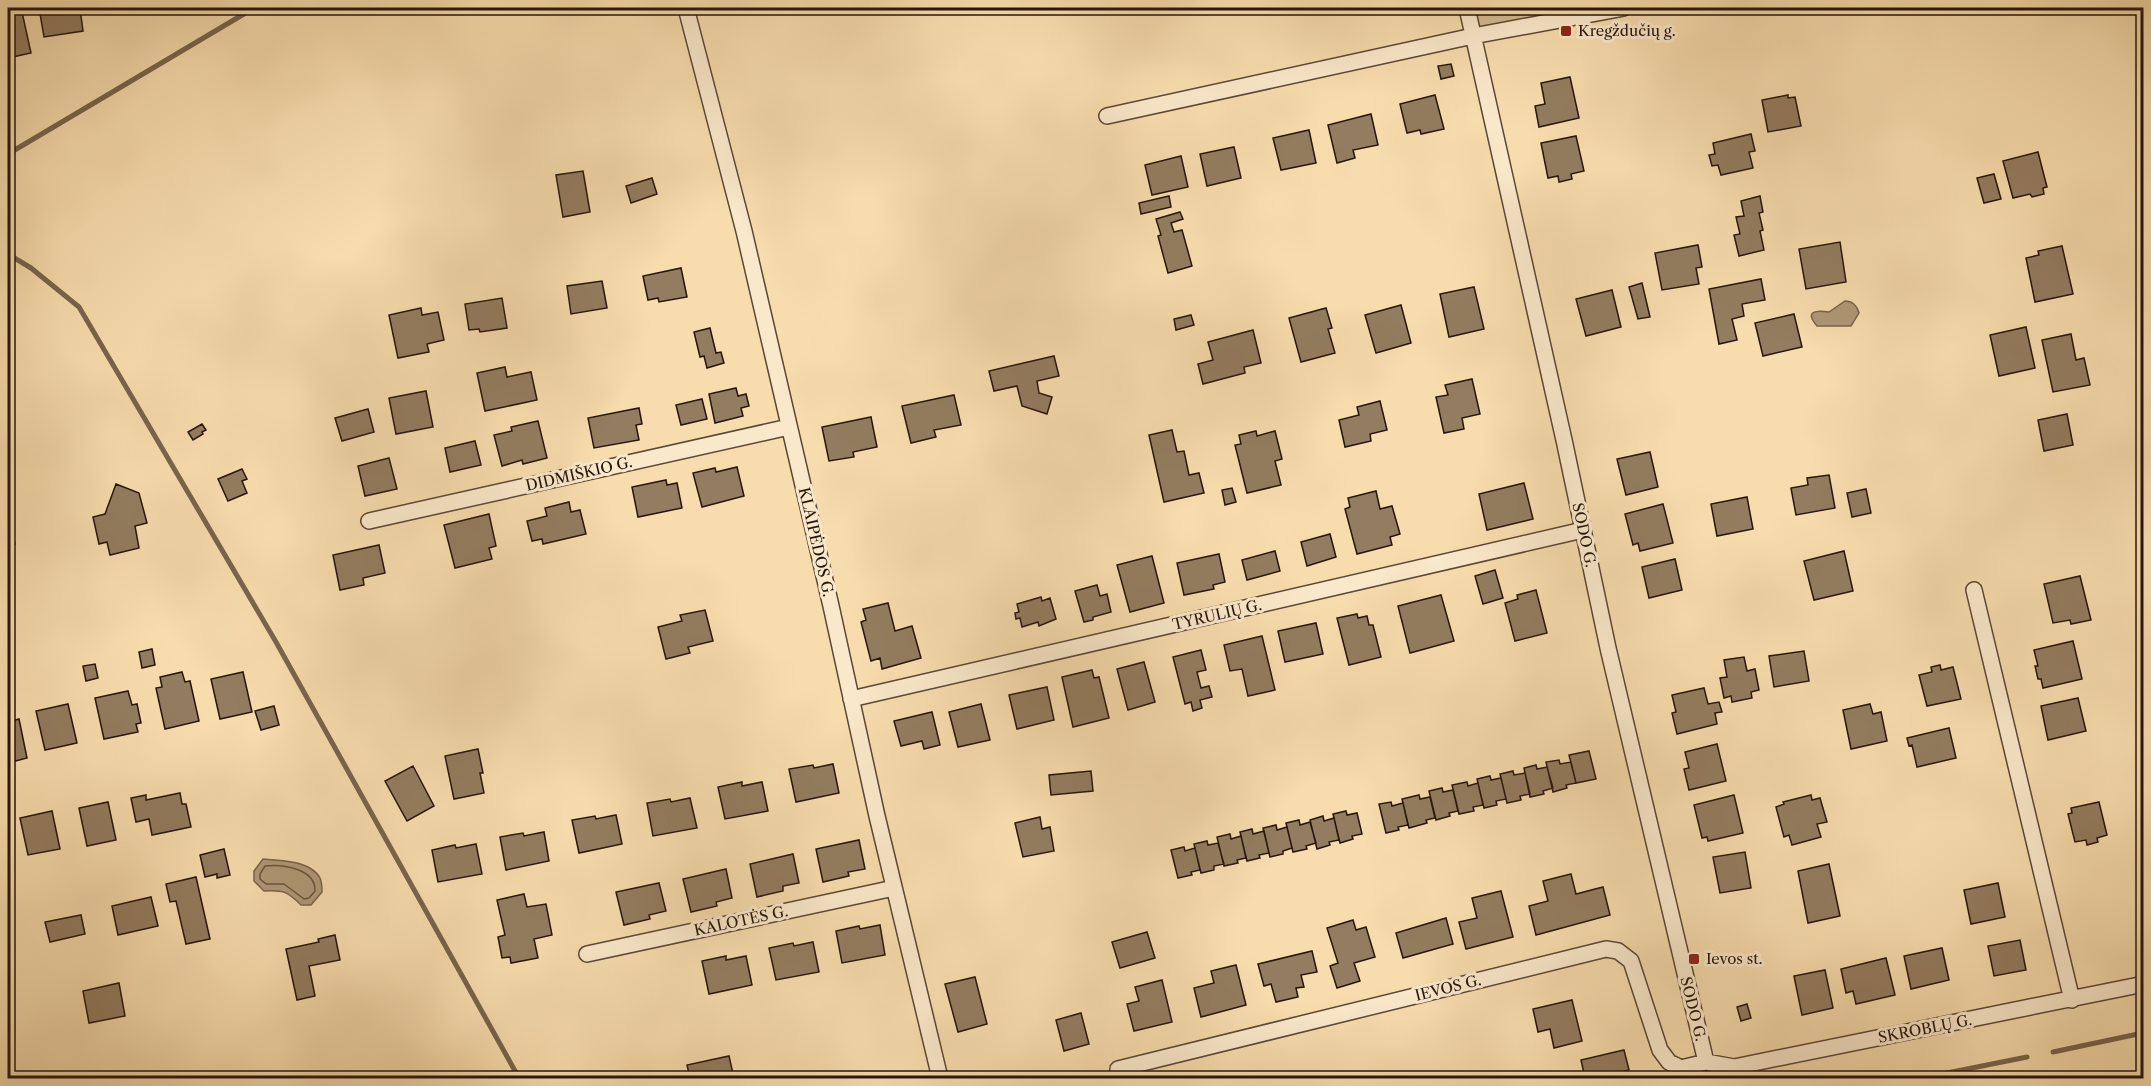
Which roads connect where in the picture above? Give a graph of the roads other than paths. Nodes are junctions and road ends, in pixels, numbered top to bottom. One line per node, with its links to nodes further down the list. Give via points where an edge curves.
1 (686, 8): 6 (street, KLAIPĖDOS G., via 737,200)
2 (1467, 8): 4 (street, SODO G.)
3 (1624, 8): 4 (street)
4 (1473, 36): 5 (street); 8 (street, SODO G.)
5 (1107, 116)
6 (789, 427): 7 (street, DIDMIŠKIO G.); 10 (street, KLAIPĖDOS G.)
7 (369, 521)
8 (1583, 530): 10 (street, TYRULIŲ G.); 15 (street, SODO G.)
9 (1974, 590): 14 (street)
10 (851, 699): 11 (street, KLAIPĖDOS G.)
11 (894, 888): 12 (street, KALOTĖS G.); 17 (street, KLAIPĖDOS G.)
12 (587, 954)
13 (2144, 984): 14 (street, SKROBLŲ G.)
14 (2072, 1000): 15 (street, SKROBLŲ G., via 1734,1067)
15 (1706, 1062): 16 (street, IEVOS G., via 1681,1068 1669,1062 1653,1032 1631,961 1618,951 1606,949)
16 (1118, 1069)
17 (940, 1078)

